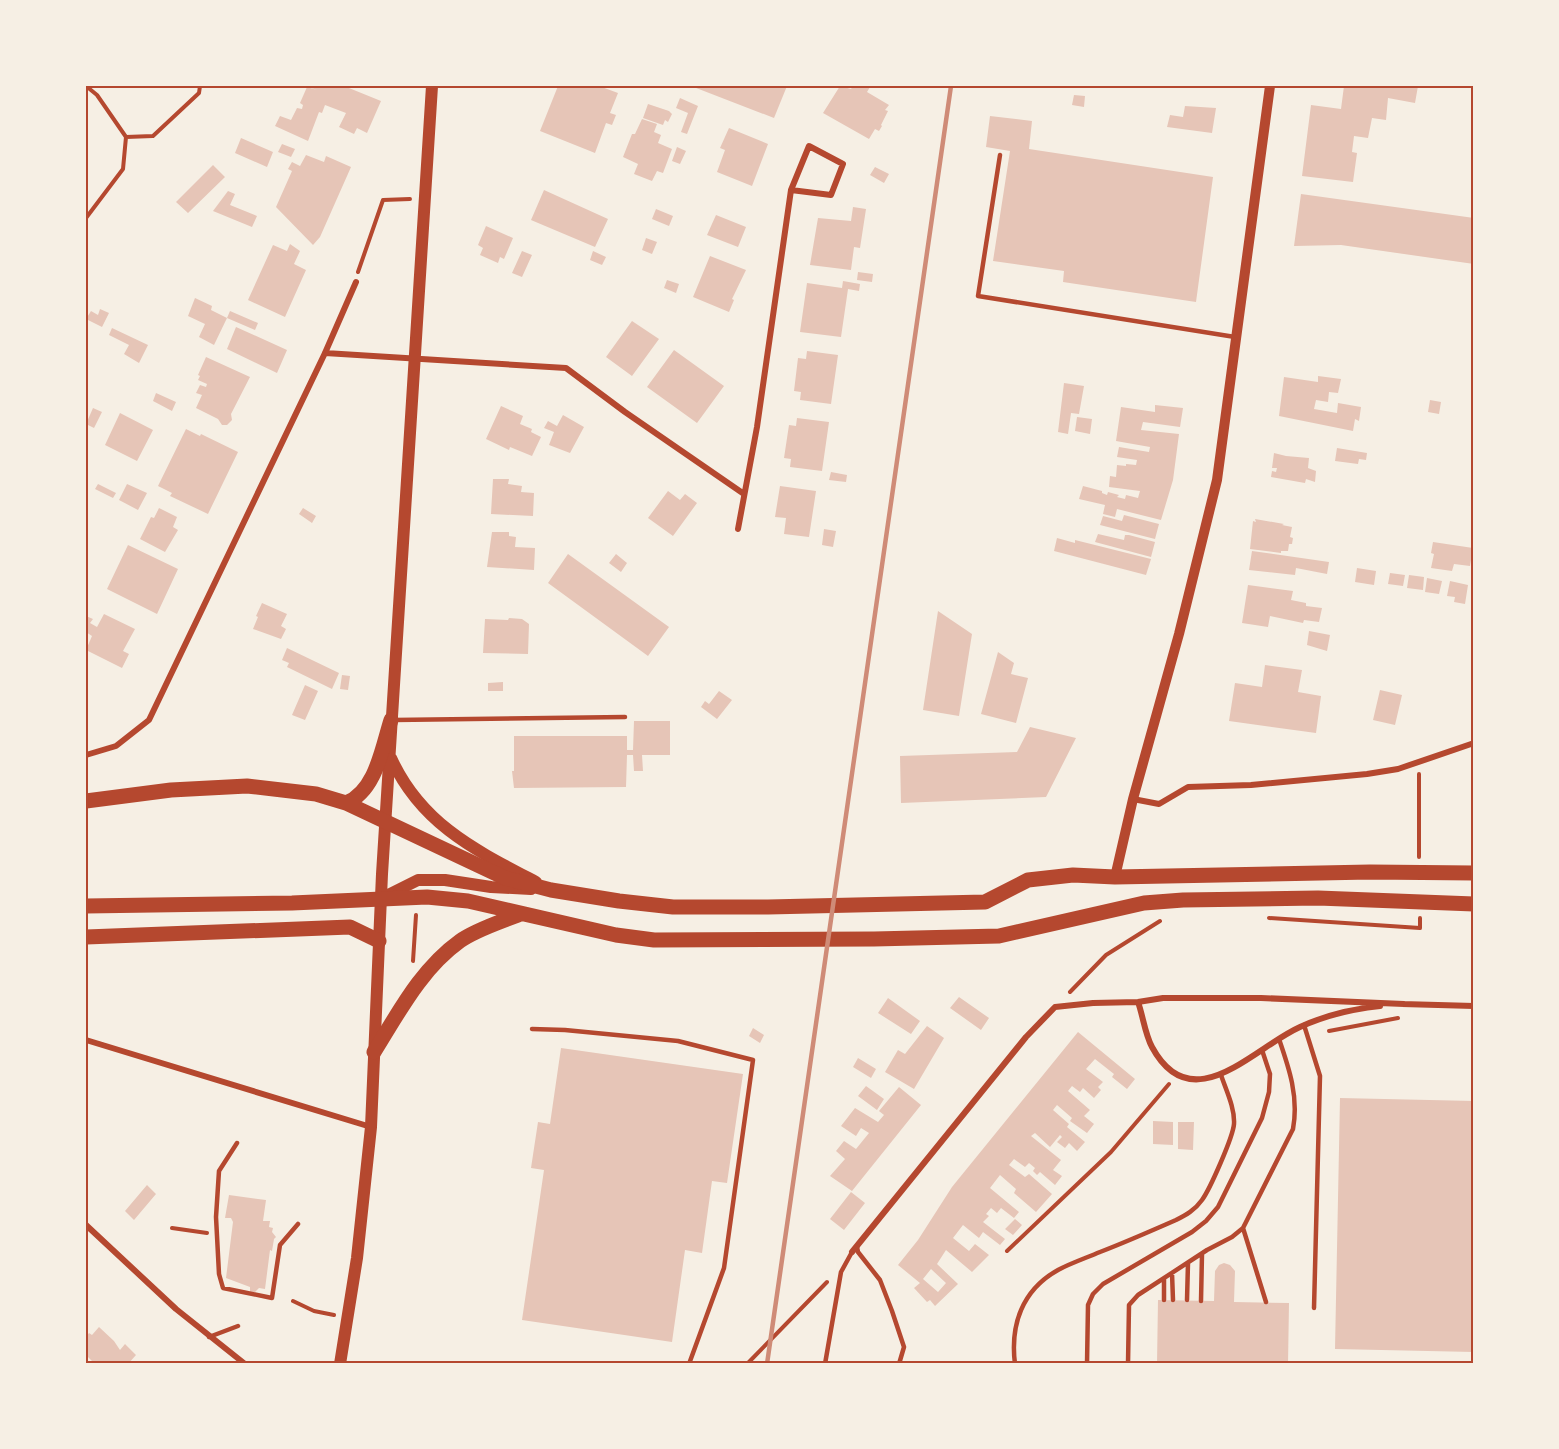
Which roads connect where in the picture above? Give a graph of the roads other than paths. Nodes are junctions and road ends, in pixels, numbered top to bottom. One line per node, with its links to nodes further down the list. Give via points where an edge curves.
1 (432, 86): 8 (main road)
2 (1270, 86): 6 (street)
3 (1000, 155): 6 (lane, via 978,296)
4 (791, 190): 4 (street, via 809,146 843,164 831,195); 9 (street)
5 (356, 282): 7 (street)
6 (1235, 337): 16 (street, via 1216,480)
7 (325, 353): 8 (street); 15 (street, via 149,720 116,746)
8 (414, 358): 9 (street, via 566,368); 12 (main road)
9 (744, 494): 10 (street)
10 (738, 529)
11 (625, 717): 12 (lane)
12 (391, 720): 14 (main road); 18 (highway, via 364,791)
13 (1473, 743): 16 (street, via 1398,769 1251,785 1188,787 1159,804)
14 (389, 754): 19 (main road); 22 (main road, via 401,780 430,815 477,851)
15 (86, 755)
16 (1133, 800): 21 (street)
17 (86, 801): 18 (highway, via 171,790 247,786 315,794)
18 (346, 803): 19 (highway)
19 (385, 821): 22 (highway, via 505,878); 23 (main road)
20 (1473, 873): 21 (highway)
21 (1115, 877): 22 (highway, via 1073,875 1028,880 985,902 674,907)
22 (551, 890): 23 (main road, via 418,880)
23 (381, 899): 25 (highway); 26 (highway, via 427,897 468,901); 28 (main road)
24 (1473, 904): 26 (highway, via 1318,898 1183,900 1144,903 999,936 874,939 654,940)
25 (86, 906)
26 (520, 914): 37 (highway, via 462,940 436,962)
27 (86, 937): 28 (highway, via 350,927)
28 (379, 941): 37 (main road)
29 (1138, 1002): 30 (street, via 1163,998 1261,998); 38 (street, via 1151,1045 1161,1061 1189,1079); 44 (street, via 1055,1007 1026,1037)
30 (1404, 1004): 31 (street); 32 (street, via 1329,1015)
31 (1473, 1006)
32 (1305, 1025): 34 (street); 54 (lane, via 1320,1076)
33 (532, 1029): 59 (lane, via 678,1041 753,1060 724,1268)
34 (1278, 1039): 36 (street); 43 (lane, via 1292,1078 1296,1114 1293,1129)
35 (86, 1040): 39 (street)
36 (1262, 1050): 38 (street); 63 (lane, via 1270,1074 1262,1118 1218,1207 1192,1232 1102,1284 1093,1294 1088,1305)
37 (374, 1052): 39 (main road)
38 (1221, 1075): 62 (lane, via 1234,1113 1234,1125 1202,1200 1176,1220 1057,1270 1039,1284 1015,1322)
39 (371, 1127): 58 (main road, via 357,1258)
40 (237, 1143): 41 (lane, via 219,1171 217,1235 223,1288 272,1298 280,1245)
41 (298, 1224)
42 (86, 1225): 56 (street)
43 (1243, 1228): 45 (lane); 53 (lane)
44 (854, 1249): 60 (lane, via 841,1272); 61 (lane, via 880,1280 904,1347)
45 (1202, 1254): 46 (lane); 52 (lane)
46 (1188, 1263): 47 (lane); 51 (lane)
47 (1172, 1273): 48 (lane); 50 (lane)
48 (1164, 1278): 49 (lane); 64 (lane, via 1130,1305)
49 (1164, 1300)
50 (1173, 1300)
51 (1187, 1300)
52 (1201, 1301)
53 (1266, 1302)
54 (1314, 1308)
55 (238, 1326): 56 (lane)
56 (209, 1337): 57 (street)
57 (245, 1364)
58 (340, 1364)
59 (689, 1364)
60 (825, 1364)
61 (899, 1364)
62 (1015, 1364)
63 (1087, 1364)
64 (1128, 1364)

